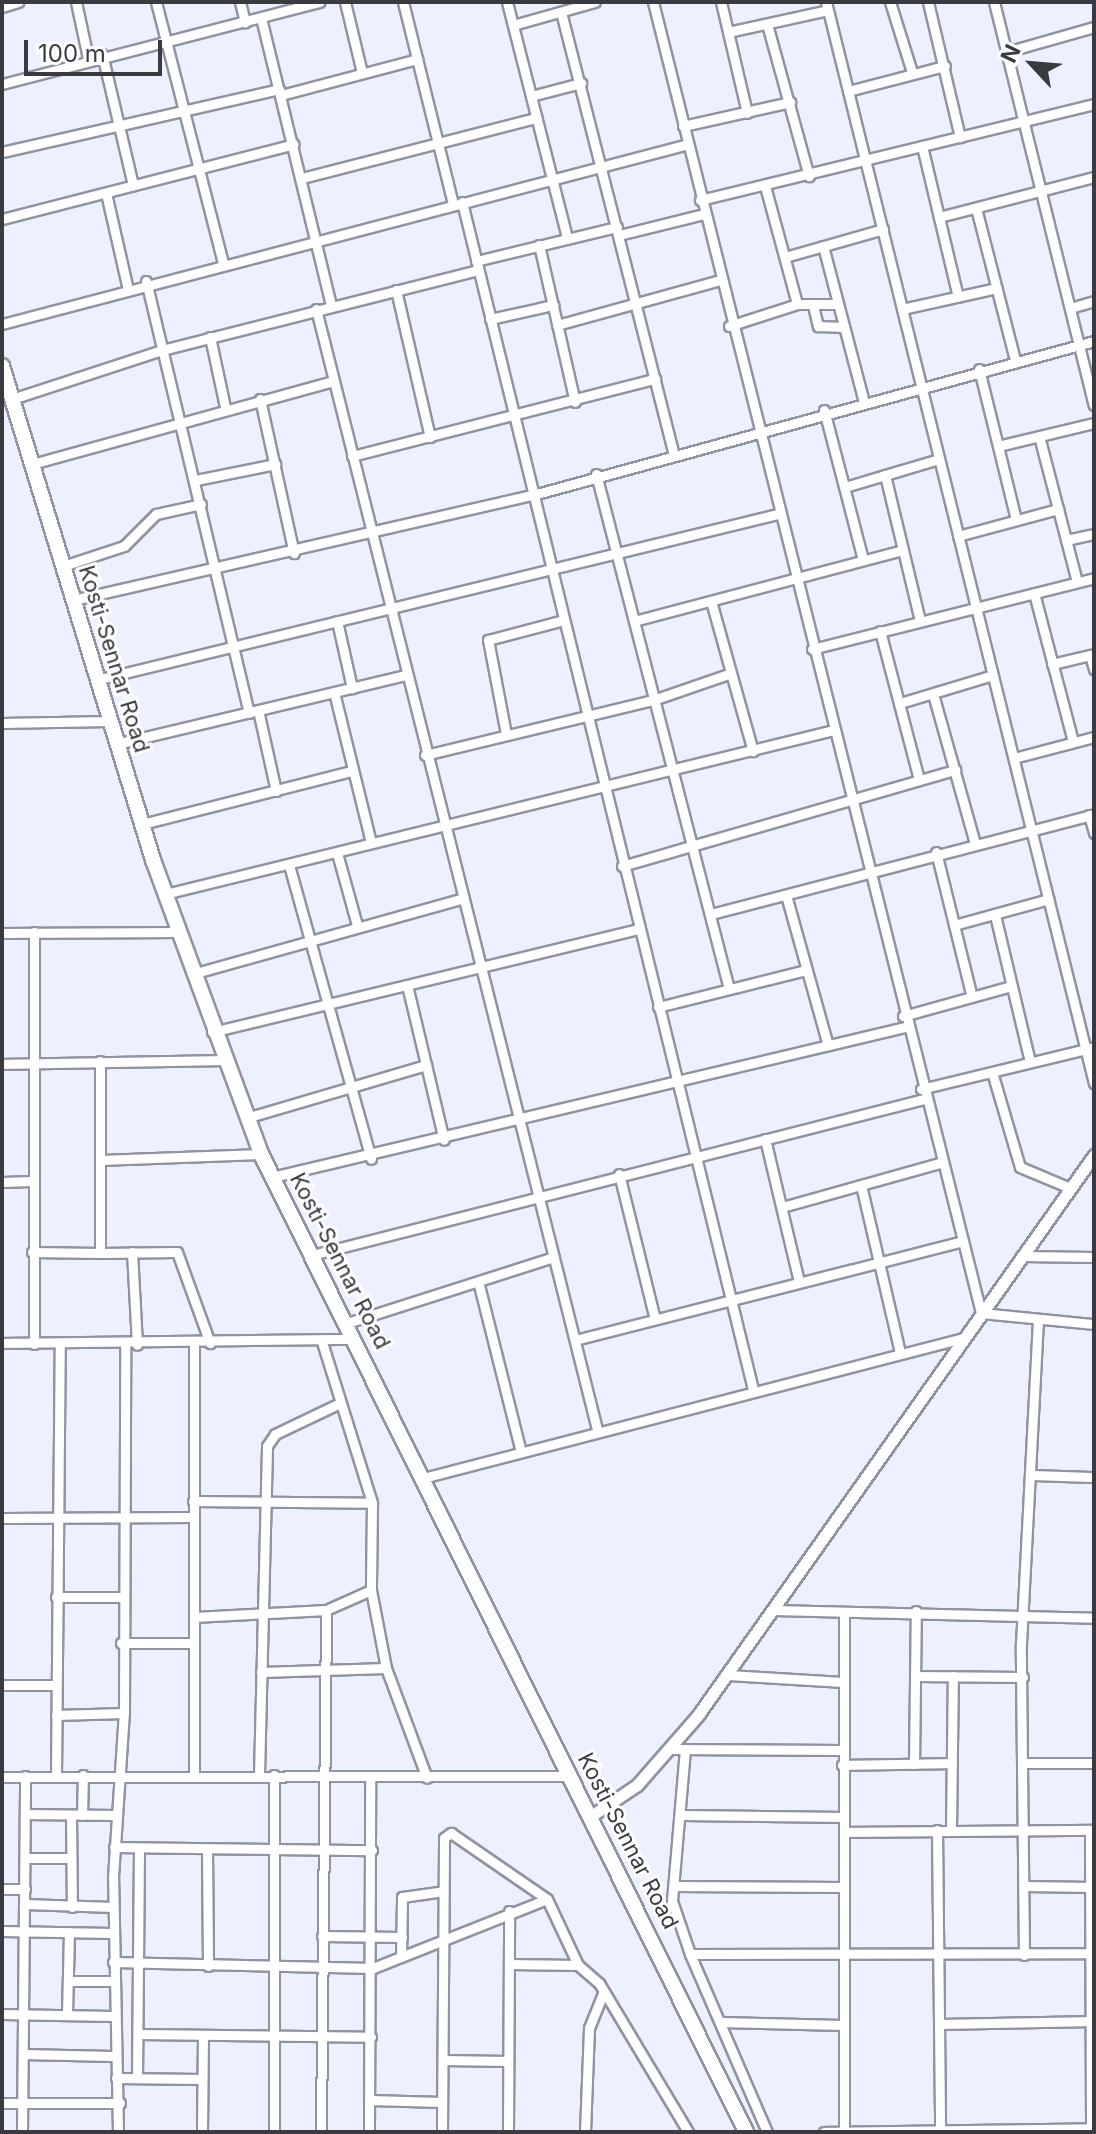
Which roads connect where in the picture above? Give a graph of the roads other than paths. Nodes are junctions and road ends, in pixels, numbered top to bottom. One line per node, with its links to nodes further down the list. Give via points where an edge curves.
1 (18, 2): 16 (street)
2 (76, 2): 27 (street)
3 (156, 2): 24 (street)
4 (240, 2): 19 (street)
5 (320, 2): 18 (street)
6 (345, 2): 31 (street)
7 (403, 2): 28 (street)
8 (507, 2): 21 (street)
9 (595, 2): 17 (street)
10 (653, 2): 44 (street)
11 (721, 2): 23 (street)
12 (890, 2): 30 (street)
13 (928, 2): 29 (street)
14 (994, 2): 25 (street)
15 (827, 6): 20 (street); 34 (street)
16 (2, 7)
17 (561, 12): 21 (street); 32 (street)
18 (261, 18): 19 (street); 35 (street)
19 (245, 22): 24 (street)
20 (767, 24): 23 (street); 37 (street)
21 (513, 25): 36 (street)
22 (1094, 27): 25 (street)
23 (728, 32): 40 (street)
24 (165, 40): 26 (street); 39 (street)
25 (1006, 52): 42 (street)
26 (102, 54): 27 (street); 43 (street)
27 (88, 58): 33 (street)
28 (417, 59): 31 (street); 46 (street)
29 (945, 66): 30 (street); 45 (street)
30 (912, 72): 34 (street)
31 (362, 73): 35 (street)
32 (581, 83): 36 (street); 52 (street)
33 (2, 84)
34 (848, 91): 51 (street)
35 (280, 92): 39 (street); 47 (street)
36 (531, 96): 41 (street)
37 (790, 102): 40 (street); 54 (street)
38 (1094, 104): 42 (street)
39 (183, 112): 43 (street); 53 (street)
40 (747, 113): 44 (street)
41 (536, 118): 46 (street); 57 (street)
42 (1023, 120): 45 (street); 60 (street)
43 (120, 124): 50 (street); 58 (street)
44 (683, 126): 48 (street)
45 (960, 137): 49 (street)
46 (437, 141): 56 (street); 63 (street)
47 (294, 144): 53 (street); 56 (street)
48 (688, 144): 52 (street); 62 (street)
49 (922, 146): 51 (street); 66 (street)
50 (2, 152)
51 (865, 161): 54 (street); 68 (street)
52 (602, 166): 57 (street); 69 (street)
53 (197, 167): 58 (street); 75 (street)
54 (809, 176): 59 (street)
55 (1094, 177): 60 (street)
56 (302, 178): 71 (street)
57 (551, 179): 63 (street); 70 (street)
58 (133, 185): 61 (street)
59 (765, 186): 62 (street); 74 (street)
60 (1041, 190): 64 (street); 90 (street)
61 (106, 193): 67 (street); 80 (street)
62 (700, 200): 65 (street)
63 (458, 203): 71 (street); 76 (street)
64 (976, 208): 66 (street); 79 (street)
65 (704, 214): 69 (street); 78 (street)
66 (939, 217): 82 (street)
67 (2, 219)
68 (883, 229): 73 (street); 92 (street)
69 (618, 231): 70 (street); 84 (street)
70 (567, 238): 72 (street)
71 (318, 241): 75 (street); 87 (street)
72 (539, 245): 76 (street); 88 (street)
73 (823, 246): 74 (street); 86 (street)
74 (785, 257): 85 (street)
75 (223, 263): 77 (street)
76 (477, 265): 81 (street); 93 (street)
77 (146, 281): 80 (street); 101 (street)
78 (717, 281): 84 (street); 96 (street)
79 (997, 288): 82 (street); 102 (street)
80 (128, 290): 94 (street)
81 (396, 290): 87 (street); 120 (street)
82 (958, 297): 92 (street)
83 (1094, 301): 90 (street)
84 (637, 303): 95 (street); 105 (street)
85 (797, 304): 89 (street); 96 (street)
86 (838, 304): 89 (street); 97 (street)
87 (331, 305): 91 (street)
88 (553, 305): 93 (street); 95 (street)
89 (813, 305): 97 (street, via 818,326)
90 (1070, 308): 100 (street)
91 (316, 309): 98 (street); 106 (street)
92 (902, 309): 107 (street)
93 (490, 319): 115 (street)
94 (2, 324)
95 (557, 325): 111 (street)
96 (729, 326): 118 (street)
97 (844, 327): 110 (street)
98 (210, 337): 101 (street); 113 (street)
99 (1094, 341): 100 (street)
100 (1079, 344): 102 (street); 112 (street)
101 (162, 350): 108 (street); 116 (street)
102 (1015, 360): 104 (street)
103 (2, 366): 108 (highway, Kosti-Sennar Road)
104 (979, 369): 107 (street); 121 (street)
105 (655, 379): 111 (street); 122 (street)
106 (334, 381): 109 (street); 123 (street)
107 (921, 383): 110 (street); 124 (street)
108 (12, 399): 125 (highway, Kosti-Sennar Road)
109 (260, 399): 113 (street); 126 (street)
110 (863, 399): 114 (street)
111 (575, 402): 115 (street)
112 (1094, 405)
113 (225, 407): 116 (street)
114 (824, 410): 118 (street); 130 (street)
115 (513, 417): 120 (street); 131 (street)
116 (179, 419): 125 (street); 129 (street)
117 (1094, 423): 119 (street)
118 (757, 429): 122 (street); 134 (street)
119 (1039, 436): 121 (street); 133 (street)
120 (430, 437): 123 (street)
121 (998, 446): 135 (street)
122 (673, 453): 127 (street)
123 (352, 456): 136 (street)
124 (939, 459): 128 (street); 138 (street)
125 (32, 464): 145 (highway, Kosti-Sennar Road)
126 (275, 464): 129 (street); 142 (street)
127 (596, 474): 131 (street); 140 (street)
128 (885, 475): 130 (street); 141 (street)
129 (196, 480): 132 (street)
130 (845, 487): 143 (street)
131 (533, 495): 136 (street); 144 (street)
132 (201, 504): 145 (street, via 156,514 124,546); 146 (street)
133 (1058, 509): 135 (street); 139 (street)
134 (778, 514): 140 (street); 148 (street)
135 (1016, 520): 138 (street)
136 (371, 534): 142 (street); 154 (street)
137 (1094, 534): 139 (street)
138 (958, 536): 153 (street)
139 (1066, 540): 149 (street)
140 (615, 550): 144 (street); 157 (street)
141 (903, 550): 143 (street); 158 (street)
142 (294, 553): 146 (street)
143 (863, 560): 148 (street)
144 (548, 564): 154 (street); 156 (street)
145 (63, 566): 151 (highway, Kosti-Sennar Road)
146 (216, 570): 151 (street); 160 (street)
147 (1094, 578): 149 (street)
148 (794, 580): 152 (street); 161 (street)
149 (1077, 582): 150 (street)
150 (1034, 593): 153 (street); 163 (street)
151 (73, 600): 168 (highway, Kosti-Sennar Road)
152 (711, 601): 157 (street); 165 (street)
153 (976, 607): 158 (street); 167 (street)
154 (389, 609): 155 (street); 166 (street)
155 (337, 621): 160 (street); 169 (street)
156 (560, 621): 175 (street); 179 (street, via 488,640)
157 (634, 621): 172 (street)
158 (920, 621): 159 (street)
159 (880, 631): 161 (street); 173 (street)
160 (233, 646): 168 (street); 174 (street)
161 (812, 649): 178 (street)
162 (1092, 654): 163 (street); 164 (street)
163 (1052, 664): 181 (street)
164 (1094, 669)
165 (731, 673): 172 (street); 183 (street)
166 (406, 675): 169 (street); 184 (street)
167 (993, 675): 171 (street); 185 (street)
168 (96, 680): 176 (highway, Kosti-Sennar Road)
169 (352, 688): 170 (street)
170 (334, 692): 174 (street); 187 (street)
171 (933, 694): 173 (street); 186 (street)
172 (656, 699): 175 (street); 188 (street)
173 (900, 703): 189 (street)
174 (254, 712): 182 (street); 191 (street)
175 (585, 717): 179 (street); 190 (street)
176 (108, 721): 177 (street); 182 (highway, Kosti-Sennar Road)
177 (2, 723)
178 (833, 730): 183 (street); 192 (street)
179 (506, 734): 184 (street)
180 (1094, 737): 181 (street)
181 (1073, 742): 185 (street)
182 (116, 744): 194 (highway, Kosti-Sennar Road)
183 (753, 751): 188 (street)
184 (425, 755): 195 (street)
185 (1014, 758): 196 (street)
186 (955, 770): 189 (street); 199 (street)
187 (352, 771): 191 (street); 198 (street)
188 (674, 772): 190 (street); 200 (street)
189 (919, 780): 192 (street)
190 (603, 790): 195 (street); 204 (street)
191 (276, 791): 194 (street)
192 (852, 804): 200 (street); 205 (street)
193 (1092, 815): 196 (street); 197 (street)
194 (142, 824): 206 (highway, Kosti-Sennar Road)
195 (446, 827): 198 (street); 208 (street)
196 (1031, 829): 199 (street); 209 (street)
197 (1094, 833)
198 (371, 843): 202 (street)
199 (975, 843): 201 (street)
200 (694, 847): 204 (street); 210 (street)
201 (936, 852): 205 (street); 213 (street)
202 (337, 853): 203 (street); 212 (street)
203 (289, 865): 206 (street); 218 (street)
204 (622, 866): 214 (street)
205 (869, 869): 207 (street); 228 (street)
206 (165, 894): 216 (highway, Kosti-Sennar Road)
207 (786, 895): 210 (street); 220 (street)
208 (464, 898): 212 (street); 219 (street)
209 (1049, 899): 211 (street); 232 (street)
210 (711, 914): 224 (street)
211 (995, 915): 213 (street); 223 (street)
212 (357, 925): 218 (street)
213 (954, 925): 225 (street)
214 (638, 929): 219 (street); 227 (street)
215 (34, 932): 216 (street); 217 (street); 235 (street)
216 (178, 932): 221 (highway, Kosti-Sennar Road)
217 (2, 933)
218 (308, 939): 221 (street); 226 (street)
219 (481, 969): 222 (street); 245 (street)
220 (806, 970): 224 (street); 231 (street)
221 (192, 974): 230 (highway, Kosti-Sennar Road)
222 (407, 985): 226 (street); 238 (street)
223 (1011, 986): 225 (street); 236 (street)
224 (729, 989): 227 (street)
225 (972, 997): 228 (street)
226 (326, 1004): 230 (street); 242 (street)
227 (658, 1007): 240 (street)
228 (903, 1016): 229 (street)
229 (905, 1027): 231 (street); 243 (street)
230 (212, 1032): 233 (highway, Kosti-Sennar Road)
231 (828, 1045): 240 (street)
232 (1090, 1048): 236 (street); 241 (street)
233 (222, 1060): 234 (street); 244 (highway, Kosti-Sennar Road)
234 (100, 1061): 235 (street); 252 (street)
235 (31, 1062): 237 (street); 256 (street)
236 (1030, 1062): 239 (street)
237 (2, 1064)
238 (426, 1065): 242 (street); 247 (street)
239 (992, 1072): 243 (street); 259 (street, via 1020,1167)
240 (677, 1082): 245 (street); 249 (street)
241 (1094, 1083)
242 (351, 1088): 244 (street); 251 (street)
243 (922, 1094): 246 (street); 253 (street)
244 (246, 1118): 248 (highway, Kosti-Sennar Road)
245 (519, 1121): 247 (street); 260 (street)
246 (765, 1139): 249 (street); 261 (street)
247 (444, 1140): 251 (street)
248 (261, 1154): 252 (street); 255 (highway, Kosti-Sennar Road)
249 (697, 1155): 254 (street); 273 (street)
250 (1094, 1155): 259 (street)
251 (371, 1159): 255 (street)
252 (100, 1160): 265 (street)
253 (940, 1163): 258 (street); 262 (street)
254 (619, 1174): 260 (street); 275 (street)
255 (272, 1177): 266 (highway, Kosti-Sennar Road)
256 (31, 1181): 257 (street); 263 (street)
257 (2, 1182)
258 (861, 1185): 261 (street); 270 (street)
259 (1070, 1188): 267 (street)
260 (538, 1193): 266 (street); 268 (street)
261 (782, 1207): 271 (street)
262 (960, 1242): 270 (street); 274 (street)
263 (32, 1252): 265 (street); 286 (street)
264 (132, 1252): 265 (street); 285 (street, via 178,1253); 289 (street)
265 (100, 1253)
266 (312, 1255): 277 (highway, Kosti-Sennar Road)
267 (1021, 1256): 269 (street); 274 (street)
268 (554, 1257): 272 (street); 281 (street)
269 (1094, 1257)
270 (880, 1262): 271 (street); 290 (street)
271 (799, 1282): 273 (street)
272 (479, 1285): 277 (street); 294 (street)
273 (731, 1301): 275 (street); 291 (street)
274 (981, 1313): 276 (street); 279 (street)
275 (655, 1319): 281 (street)
276 (1038, 1319): 278 (street); 295 (street)
277 (347, 1323): 280 (highway, Kosti-Sennar Road)
278 (1094, 1324)
279 (963, 1338): 290 (street); 309 (street)
280 (355, 1339): 283 (street); 297 (highway, Kosti-Sennar Road)
281 (575, 1340): 293 (street)
282 (194, 1342): 285 (street); 289 (street); 298 (street)
283 (322, 1342): 285 (street); 292 (street)
284 (2, 1343): 286 (street)
285 (210, 1343)
286 (34, 1344): 287 (street)
287 (60, 1344): 288 (street); 303 (street)
288 (125, 1345): 289 (street); 304 (street)
289 (137, 1345)
290 (900, 1352): 291 (street)
291 (753, 1389): 293 (street)
292 (340, 1403): 299 (street, via 268,1441); 300 (street)
293 (597, 1429): 294 (street)
294 (520, 1448): 297 (street)
295 (1030, 1475): 296 (street); 313 (street)
296 (1094, 1477)
297 (423, 1478): 345 (highway, Kosti-Sennar Road)
298 (193, 1501): 299 (street); 301 (street)
299 (263, 1501): 300 (street); 312 (street)
300 (372, 1503): 305 (street)
301 (193, 1517): 304 (street); 314 (street)
302 (2, 1518): 303 (street)
303 (56, 1519): 304 (street); 306 (street)
304 (125, 1519): 307 (street)
305 (371, 1590): 308 (street); 318 (street)
306 (56, 1597): 307 (street); 327 (street)
307 (122, 1597): 316 (street)
308 (326, 1610): 312 (street); 319 (street)
309 (774, 1610): 311 (street); 321 (street)
310 (916, 1611): 311 (street); 313 (street); 322 (street)
311 (844, 1612): 325 (street)
312 (261, 1614): 314 (street); 320 (street)
313 (1023, 1615): 315 (street); 324 (street)
314 (194, 1617): 317 (street)
315 (1094, 1618)
316 (121, 1643): 317 (street); 328 (street)
317 (194, 1643): 339 (street)
318 (386, 1668): 319 (street); 349 (street)
319 (324, 1670): 320 (street); 347 (street)
320 (261, 1672): 340 (street)
321 (728, 1675): 325 (street); 330 (street)
322 (915, 1676): 323 (street); 336 (street)
323 (953, 1676): 324 (street); 333 (street)
324 (1023, 1677): 334 (street)
325 (843, 1682): 332 (street)
326 (2, 1685): 327 (street)
327 (56, 1685): 329 (street)
328 (124, 1713): 329 (street); 344 (street)
329 (56, 1715): 343 (street)
330 (671, 1749): 331 (street); 354 (street, via 637,1785)
331 (685, 1749): 332 (street); 353 (street)
332 (842, 1750): 337 (street)
333 (952, 1763): 336 (street); 357 (street)
334 (1024, 1763): 335 (street); 358 (street)
335 (1094, 1763)
336 (914, 1764): 337 (street)
337 (842, 1765): 355 (street)
338 (83, 1775): 343 (street); 344 (street); 351 (street)
339 (194, 1775): 340 (street); 344 (street)
340 (259, 1775): 341 (street)
341 (274, 1775): 347 (street); 363 (street)
342 (25, 1776): 343 (street); 346 (street); 350 (street)
343 (56, 1776)
344 (122, 1776): 352 (street)
345 (571, 1776): 349 (street); 354 (highway, Kosti-Sennar Road)
346 (2, 1777)
347 (325, 1777): 348 (street); 365 (street)
348 (370, 1778): 349 (street); 366 (street)
349 (427, 1778)
350 (25, 1814): 351 (street); 367 (street)
351 (76, 1815): 352 (street); 368 (street)
352 (115, 1815): 361 (street)
353 (683, 1815): 355 (street); 369 (street)
354 (591, 1816): 445 (highway, Kosti-Sennar Road)
355 (844, 1817): 360 (street)
356 (937, 1830): 357 (street); 360 (street); 393 (street)
357 (951, 1830): 358 (street)
358 (1024, 1830): 359 (street); 370 (street)
359 (1092, 1830): 372 (street)
360 (844, 1832): 371 (street)
361 (114, 1847): 362 (street); 379 (street)
362 (139, 1848): 364 (street); 396 (street)
363 (273, 1848): 364 (street); 365 (street); 400 (street)
364 (207, 1849): 399 (street)
365 (323, 1849): 366 (street); 385 (street)
366 (372, 1850): 387 (street)
367 (26, 1858): 368 (street); 374 (street)
368 (71, 1858): 378 (street)
369 (674, 1886): 371 (street); 390 (street, via 675,1924)
370 (1025, 1886): 372 (street); 392 (street)
371 (843, 1887): 391 (street)
372 (1091, 1887): 389 (street)
373 (2, 1889): 374 (street)
374 (25, 1889): 377 (street)
375 (444, 1891): 376 (street, via 444,1838 454,1833); 386 (street, via 403,1896); 388 (street)
376 (547, 1899): 380 (street); 398 (street)
377 (25, 1904): 378 (street); 382 (street)
378 (72, 1907): 379 (street)
379 (113, 1907): 384 (street)
380 (509, 1911): 388 (street); 397 (street)
381 (2, 1931): 382 (street)
382 (24, 1931): 383 (street); 407 (street)
383 (69, 1932): 384 (street); 403 (street)
384 (113, 1933): 395 (street)
385 (322, 1936): 387 (street); 402 (street)
386 (402, 1937): 387 (street); 394 (street)
387 (373, 1938): 401 (street)
388 (445, 1939): 394 (street); 421 (street)
389 (1090, 1953): 392 (street); 410 (street)
390 (690, 1954): 391 (street); 411 (street)
391 (843, 1954): 393 (street); 413 (street)
392 (1024, 1955): 393 (street)
393 (939, 1956): 412 (street)
394 (401, 1957): 401 (street)
395 (113, 1962): 396 (street); 404 (street)
396 (139, 1963): 399 (street); 414 (street)
397 (509, 1964): 398 (street); 422 (street)
398 (578, 1965): 405 (street)
399 (208, 1966): 400 (street)
400 (274, 1968): 402 (street); 416 (street)
401 (373, 1968): 402 (street); 418 (street)
402 (321, 1969): 417 (street)
403 (68, 1981): 404 (street); 408 (street)
404 (113, 1981): 409 (street)
405 (603, 1993): 443 (street, via 589,2028); 444 (street)
406 (2, 2014): 407 (street)
407 (23, 2014): 408 (street); 419 (street)
408 (67, 2014): 409 (street)
409 (113, 2016): 420 (street)
410 (1092, 2021): 412 (street); 431 (street)
411 (721, 2022): 413 (street); 446 (street)
412 (939, 2024): 434 (street)
413 (842, 2025): 433 (street)
414 (138, 2034): 415 (street); 424 (street)
415 (203, 2035): 416 (street); 425 (street)
416 (274, 2036): 417 (street); 438 (street)
417 (321, 2037): 418 (street); 439 (street)
418 (371, 2037): 426 (street)
419 (23, 2054): 420 (street); 429 (street)
420 (112, 2056): 423 (street)
421 (443, 2060): 422 (street); 427 (street)
422 (508, 2061): 442 (street)
423 (116, 2078): 424 (street); 430 (street)
424 (137, 2078): 425 (street)
425 (202, 2079): 437 (street)
426 (370, 2100): 427 (street); 440 (street)
427 (442, 2102): 441 (street)
428 (2, 2103): 429 (street)
429 (23, 2103): 430 (street); 435 (street)
430 (120, 2103): 436 (street)
431 (1092, 2129): 432 (street)
432 (1023, 2130): 434 (street)
433 (844, 2131): 447 (street); 448 (street)
434 (940, 2131): 448 (street)
435 (22, 2132)
436 (118, 2132)
437 (202, 2132)
438 (274, 2132)
439 (321, 2132)
440 (369, 2132)
441 (442, 2132)
442 (508, 2132)
443 (585, 2132)
444 (688, 2132)
445 (746, 2132)
446 (767, 2132)
447 (824, 2132)
448 (886, 2132)

